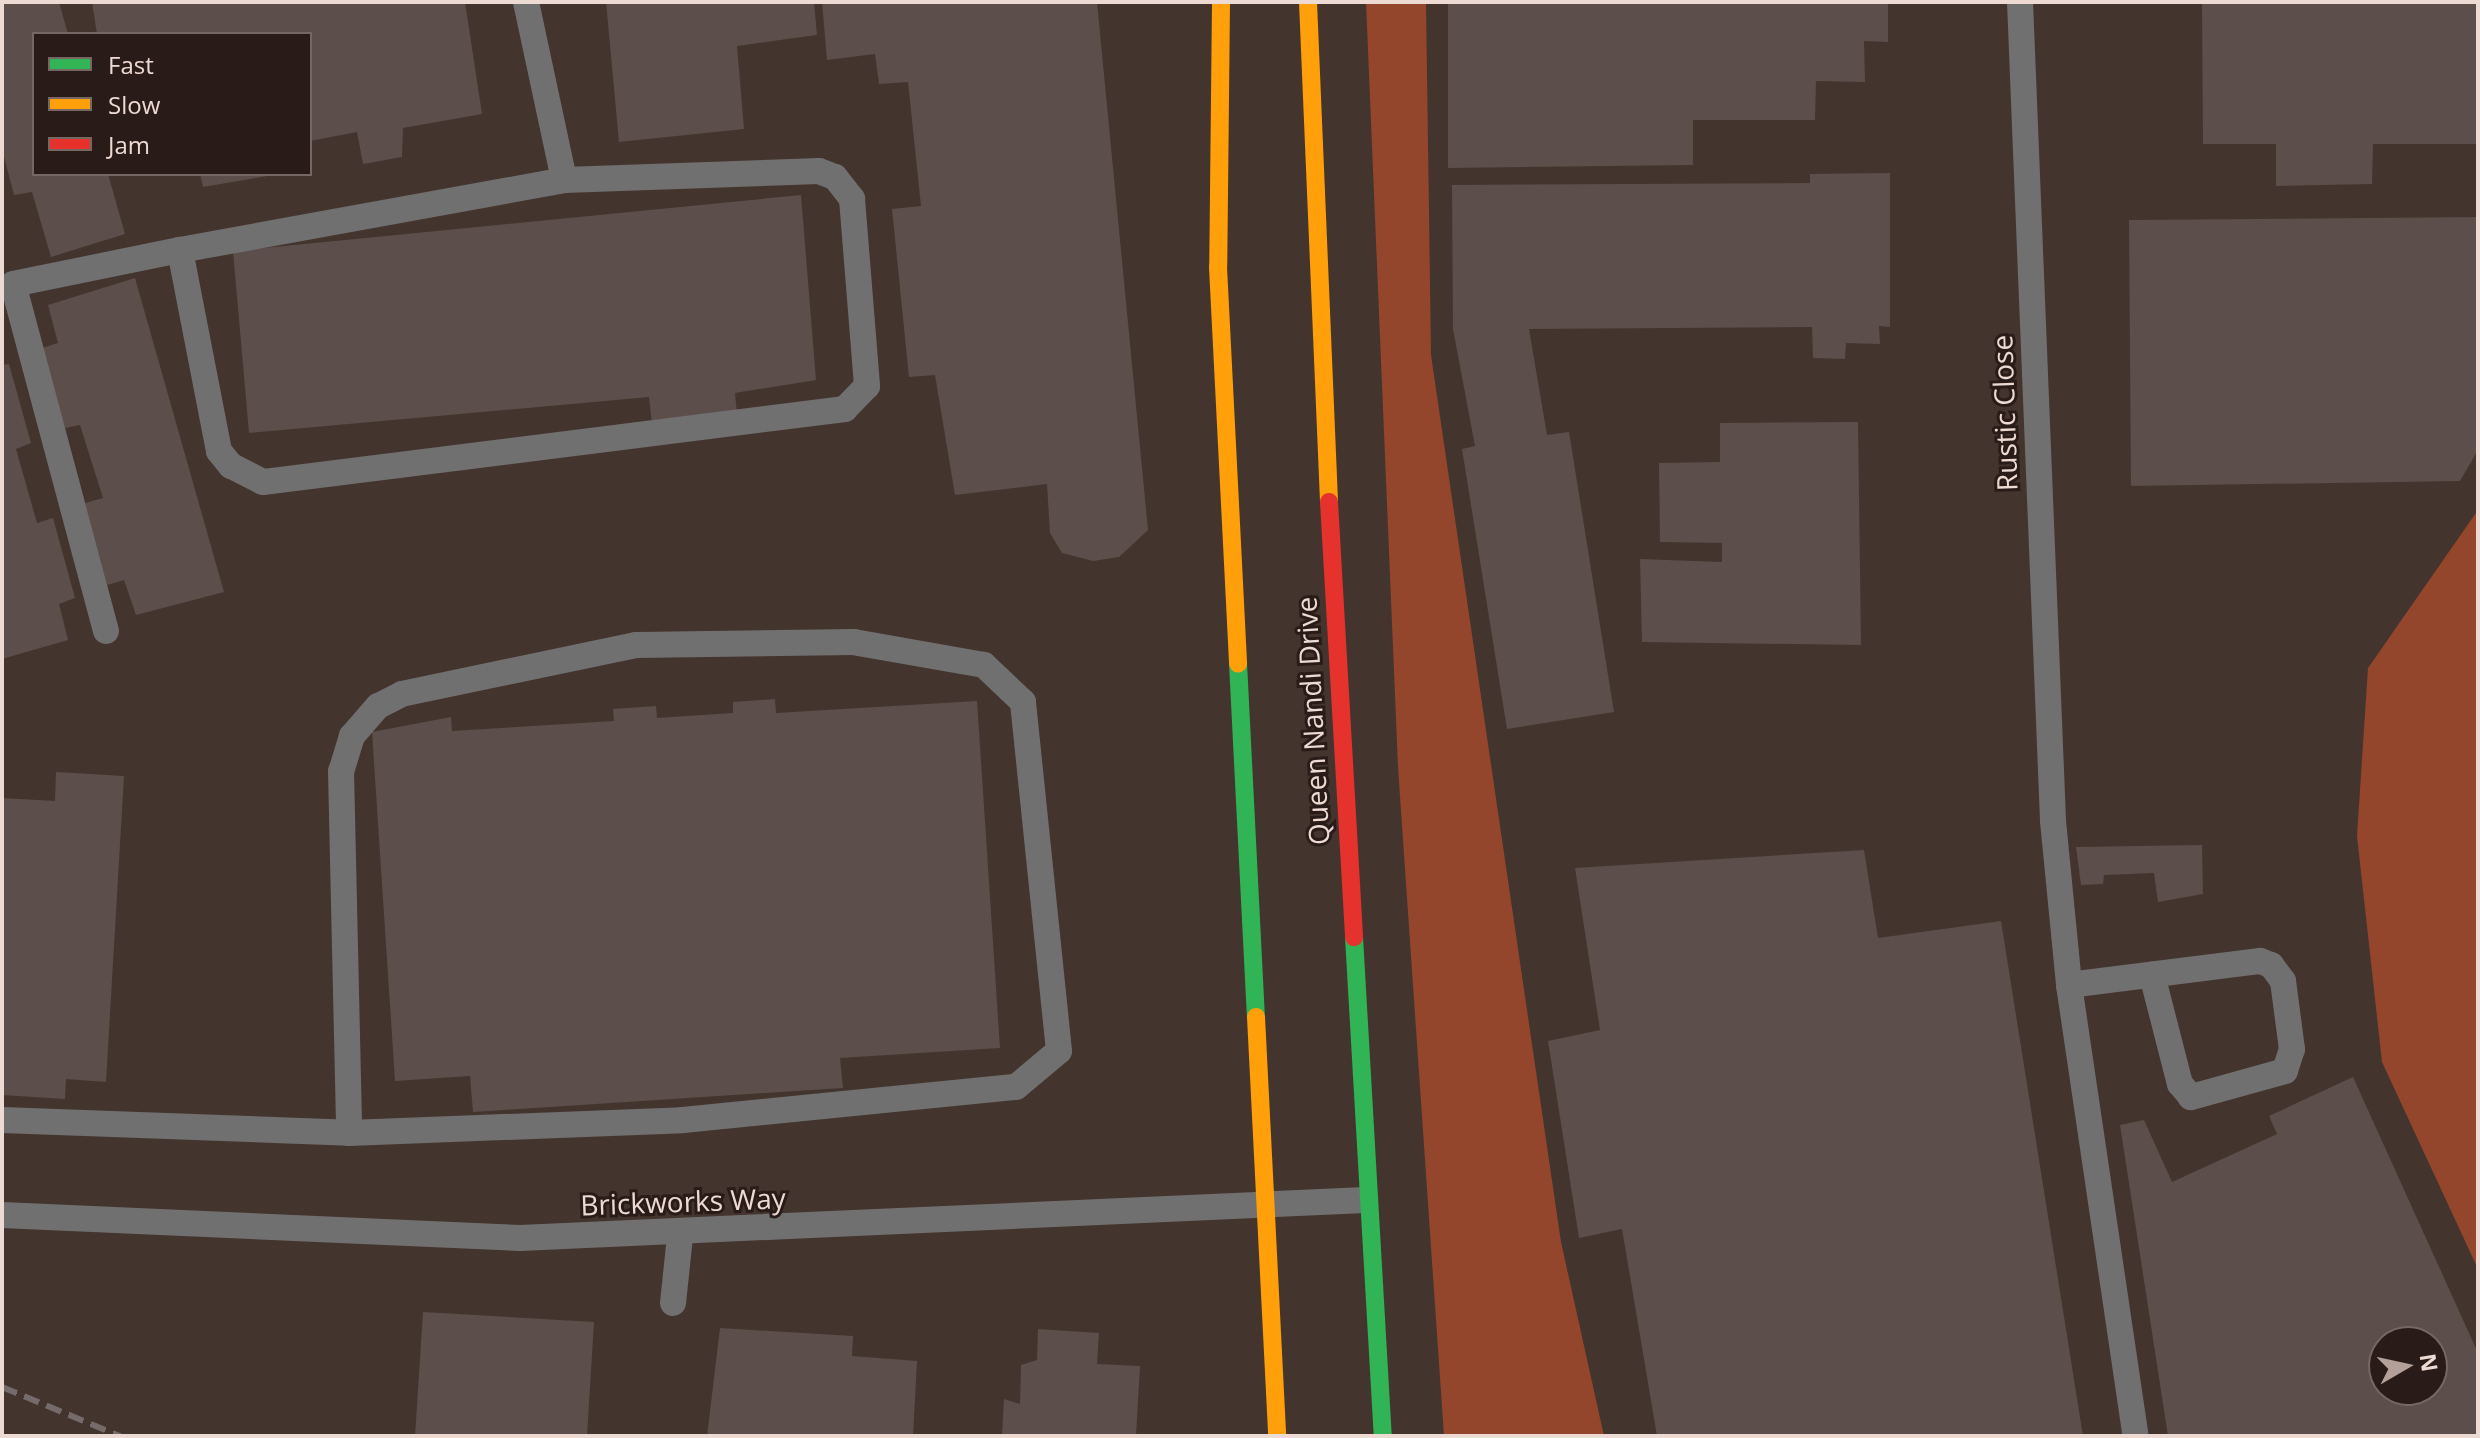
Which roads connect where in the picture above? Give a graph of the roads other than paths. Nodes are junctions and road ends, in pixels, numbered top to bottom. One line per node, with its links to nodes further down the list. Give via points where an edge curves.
1 (526, 2): 7 (lane)
2 (1211, 2): 6 (main road)
3 (1221, 2): 6 (main road)
4 (1308, 2): 15 (main road, Queen Nandi Drive, via 1313,226)
5 (2020, 2): 12 (lane, Rustic Close, via 2053,821)
6 (1220, 24): 16 (main road, via 1218,267)
7 (564, 180): 8 (lane); 8 (lane, via 835,177 852,199 862,397 845,409 263,482 231,466 219,451)
8 (180, 250): 9 (lane)
9 (7, 274): 10 (lane)
10 (106, 631)
11 (2152, 975): 11 (lane, via 2271,965 2283,981 2292,1049 2285,1071 2191,1097 2180,1084); 12 (lane)
12 (2069, 985): 22 (lane, Rustic Close)
13 (2, 1120): 14 (lane)
14 (349, 1133): 14 (lane, via 683,1120 1016,1087 1032,1078 1059,1051 1023,702 984,665 854,642 636,645 402,694 378,706 352,736 341,771)
15 (1365, 1200): 16 (lane, Brickworks Way); 21 (main road, Queen Nandi Drive)
16 (1264, 1201): 18 (lane, Brickworks Way); 20 (main road)
17 (2, 1215): 18 (lane, Brickworks Way, via 395,1238)
18 (680, 1236): 19 (lane)
19 (673, 1303)
20 (1277, 1436)
21 (1383, 1436)
22 (2136, 1436)

